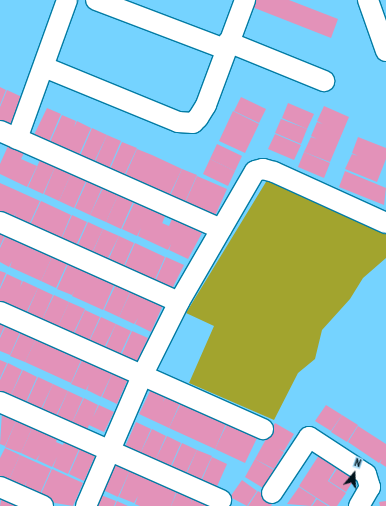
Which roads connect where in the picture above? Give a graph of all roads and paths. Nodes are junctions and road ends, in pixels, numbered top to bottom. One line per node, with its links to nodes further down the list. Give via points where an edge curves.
1 (67, 0): 7 (street)
2 (96, 0): 5 (street)
3 (245, 0): 5 (street)
4 (368, 0): 6 (street)
5 (227, 46): 7 (street, via 206,105 198,118 189,123 178,122); 8 (street)
6 (386, 50)
7 (44, 67): 9 (street)
8 (324, 81)
9 (5, 135): 12 (street)
10 (0, 222): 13 (street)
11 (386, 223): 12 (street, via 263,169 254,171 250,176)
12 (221, 229): 13 (street)
13 (179, 302): 15 (street)
14 (0, 312): 15 (street)
15 (142, 376): 17 (street); 18 (street)
16 (0, 402): 18 (street)
17 (263, 430)
18 (109, 451): 21 (street); 23 (street)
19 (0, 487): 22 (street)
20 (272, 493): 24 (street, via 309,437 366,474 370,488)
21 (221, 500)
22 (43, 506)
23 (86, 506)
24 (359, 506)

